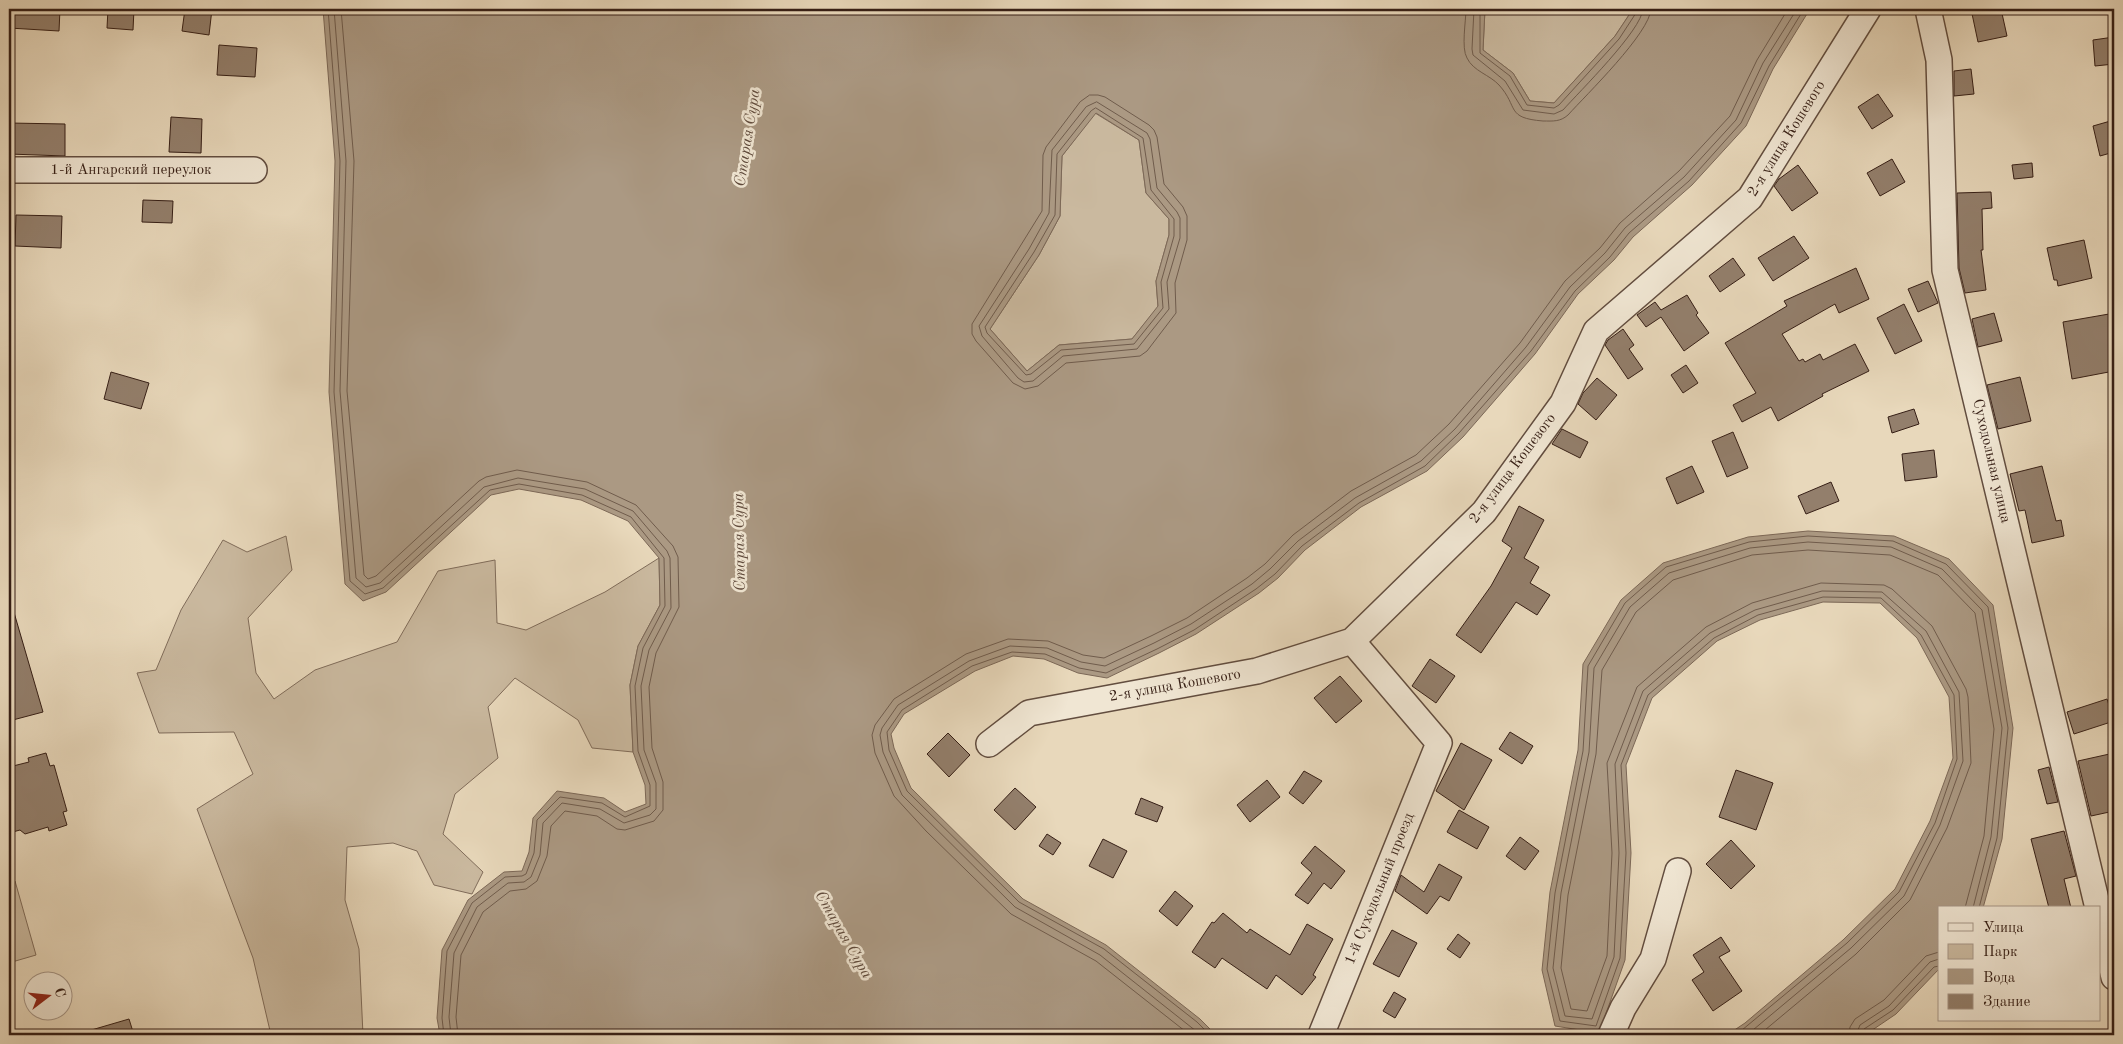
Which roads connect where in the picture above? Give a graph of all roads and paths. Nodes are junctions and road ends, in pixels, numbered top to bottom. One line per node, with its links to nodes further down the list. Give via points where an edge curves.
1 (1868, 9): 5 (street, 2-я улица Кошевого, via 1750,198 1596,331 1563,403 1484,512)
2 (1928, 9): 8 (street, Суходольная улица, via 1939,60 1945,270)
3 (9, 170): 4 (street, 1-й Ангарский переулок)
4 (254, 170)
5 (1352, 641): 6 (street, 2-я улица Кошевого, via 1257,671 1029,713); 11 (street, 1-й Суходольный проезд, via 1439,743)
6 (989, 744)
7 (1678, 871): 12 (street, via 1653,959)
8 (2098, 906)
9 (2100, 918): 10 (street)
10 (2114, 977)
11 (1321, 1035)
12 (1610, 1035)

